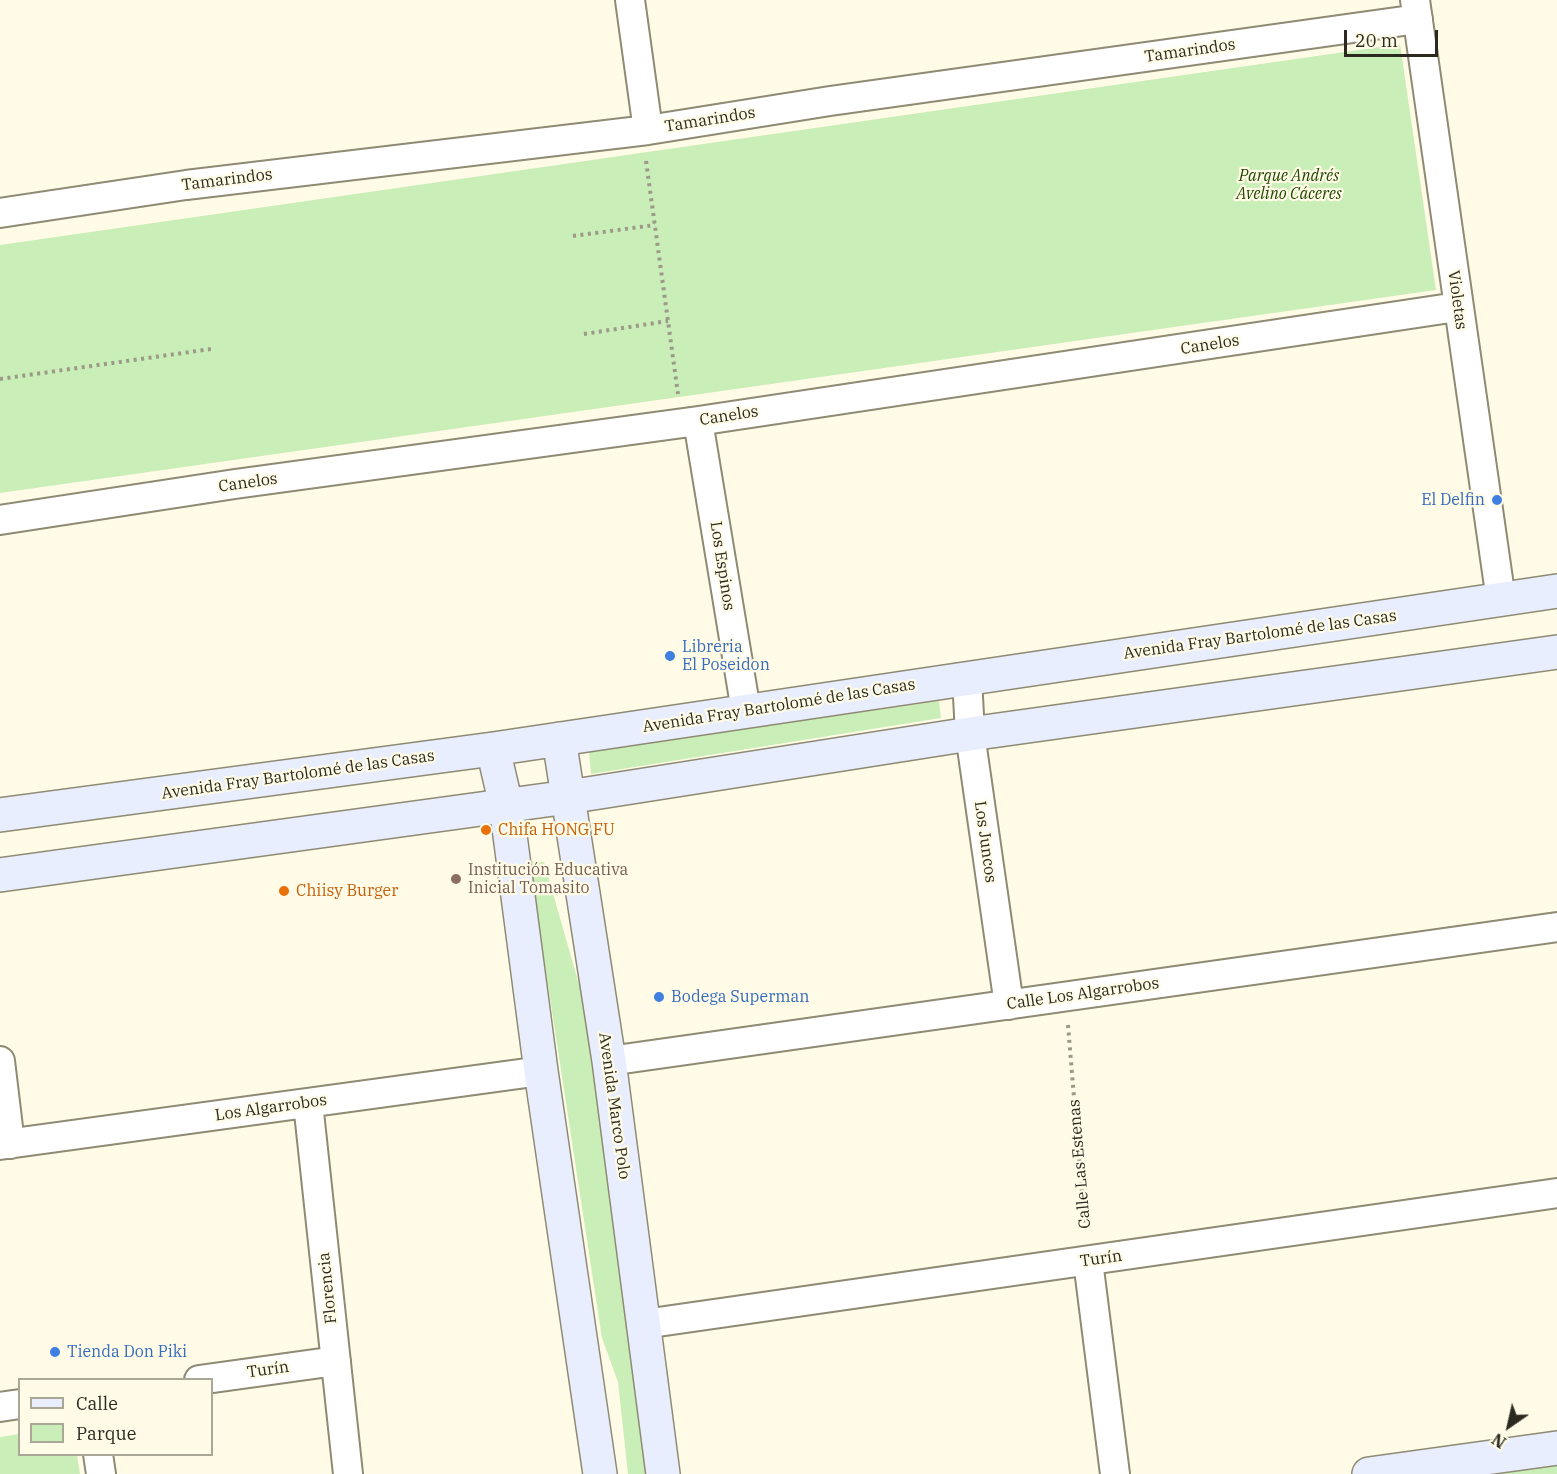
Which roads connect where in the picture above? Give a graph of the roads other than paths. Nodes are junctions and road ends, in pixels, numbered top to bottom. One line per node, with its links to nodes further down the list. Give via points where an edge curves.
1 (630, 0): 3 (street)
2 (1417, 9): 3 (street, Tamarindos); 5 (street, Violetas)
3 (648, 130): 4 (street, Tamarindos, via 186,185)
4 (0, 213)
5 (1457, 307): 6 (street, Canelos); 9 (street, Violetas)
6 (698, 421): 7 (street, Canelos); 12 (street, Los Espinos)
7 (0, 520)
8 (1557, 591): 9 (street, Avenida Fray Bartolomé de las Casas)
9 (1500, 600): 11 (street, Avenida Fray Bartolomé de las Casas)
10 (1557, 652): 13 (street)
11 (967, 678): 12 (street, Avenida Fray Bartolomé de las Casas); 13 (street, Los Juncos)
12 (746, 711): 14 (street, Avenida Fray Bartolomé de las Casas)
13 (970, 734): 16 (street); 21 (street, Los Juncos)
14 (559, 739): 15 (street, Avenida Fray Bartolomé de las Casas); 16 (street, Avenida Marco Polo)
15 (493, 749): 17 (street); 18 (street, Avenida Fray Bartolomé de las Casas)
16 (567, 797): 17 (street); 23 (street, Avenida Marco Polo)
17 (506, 805): 19 (street); 24 (street)
18 (0, 815)
19 (0, 875)
20 (1557, 927): 21 (street, Calle Los Algarrobos)
21 (1009, 1005): 23 (street, Calle Los Algarrobos)
22 (0, 1061): 26 (street)
23 (609, 1061): 29 (street, Avenida Marco Polo)
24 (542, 1071): 25 (street, Los Algarrobos); 38 (street)
25 (308, 1103): 26 (street, Los Algarrobos); 30 (street, Florencia)
26 (5, 1145)
27 (1557, 1193): 28 (street, Turín)
28 (1088, 1261): 29 (street, Turín); 40 (street)
29 (644, 1324): 39 (street, Avenida Marco Polo)
30 (336, 1361): 31 (street, Turín); 37 (street, Florencia)
31 (213, 1378)
32 (18, 1404): 33 (street)
33 (0, 1407)
34 (1557, 1448): 41 (street)
35 (98, 1456): 36 (street)
36 (101, 1474)
37 (348, 1474)
38 (600, 1474)
39 (663, 1474)
40 (1115, 1474)
41 (1369, 1474)

